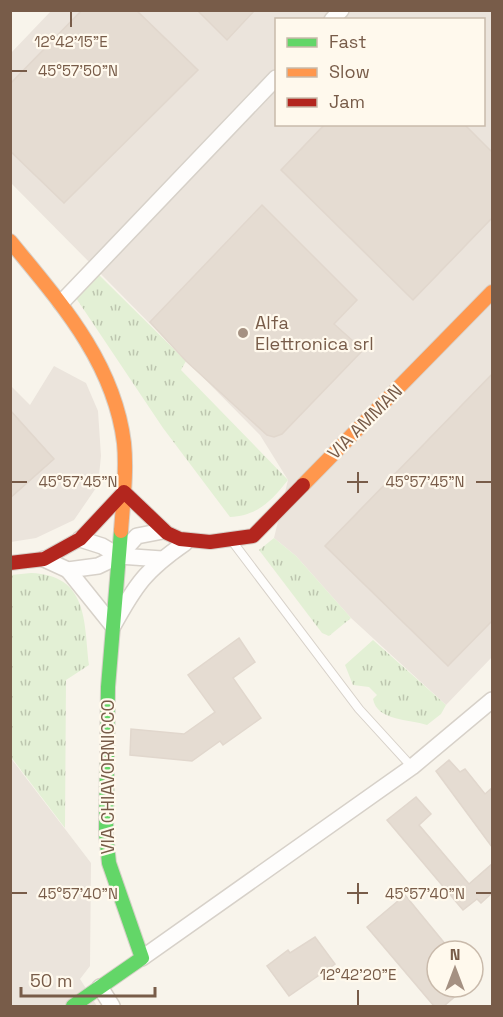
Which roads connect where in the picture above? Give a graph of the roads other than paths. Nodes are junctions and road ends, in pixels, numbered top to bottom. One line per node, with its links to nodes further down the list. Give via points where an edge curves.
1 (275, 79): 4 (street)
2 (10, 241): 4 (street, VIA CHIAVORNICCO)
3 (492, 292): 8 (street, VIA AMMAN, via 252,536)
4 (61, 303): 5 (street, VIA CHIAVORNICCO, via 88,342 115,398 124,444)
5 (124, 492): 6 (street); 7 (street); 10 (street, VIA CHIAVORNICCO)
6 (163, 531): 9 (street); 10 (street, via 137,536)
7 (80, 539): 10 (street); 11 (street)
8 (231, 540): 9 (street, VIA AMMAN); 17 (lane, via 359,709)
9 (185, 543): 12 (street)
10 (119, 556): 12 (street); 14 (street, via 98,566); 15 (street, VIA CHIAVORNICCO)
11 (44, 559): 13 (street); 14 (street)
12 (162, 559): 15 (street, via 135,585)
13 (10, 563)
14 (68, 570): 15 (street)
15 (113, 626): 18 (street, VIA CHIAVORNICCO, via 106,834 109,863)
16 (492, 700): 17 (street)
17 (412, 767): 18 (street)
18 (142, 958): 19 (street)
19 (100, 987): 20 (street); 21 (street)
20 (73, 1006)
21 (112, 1006)

